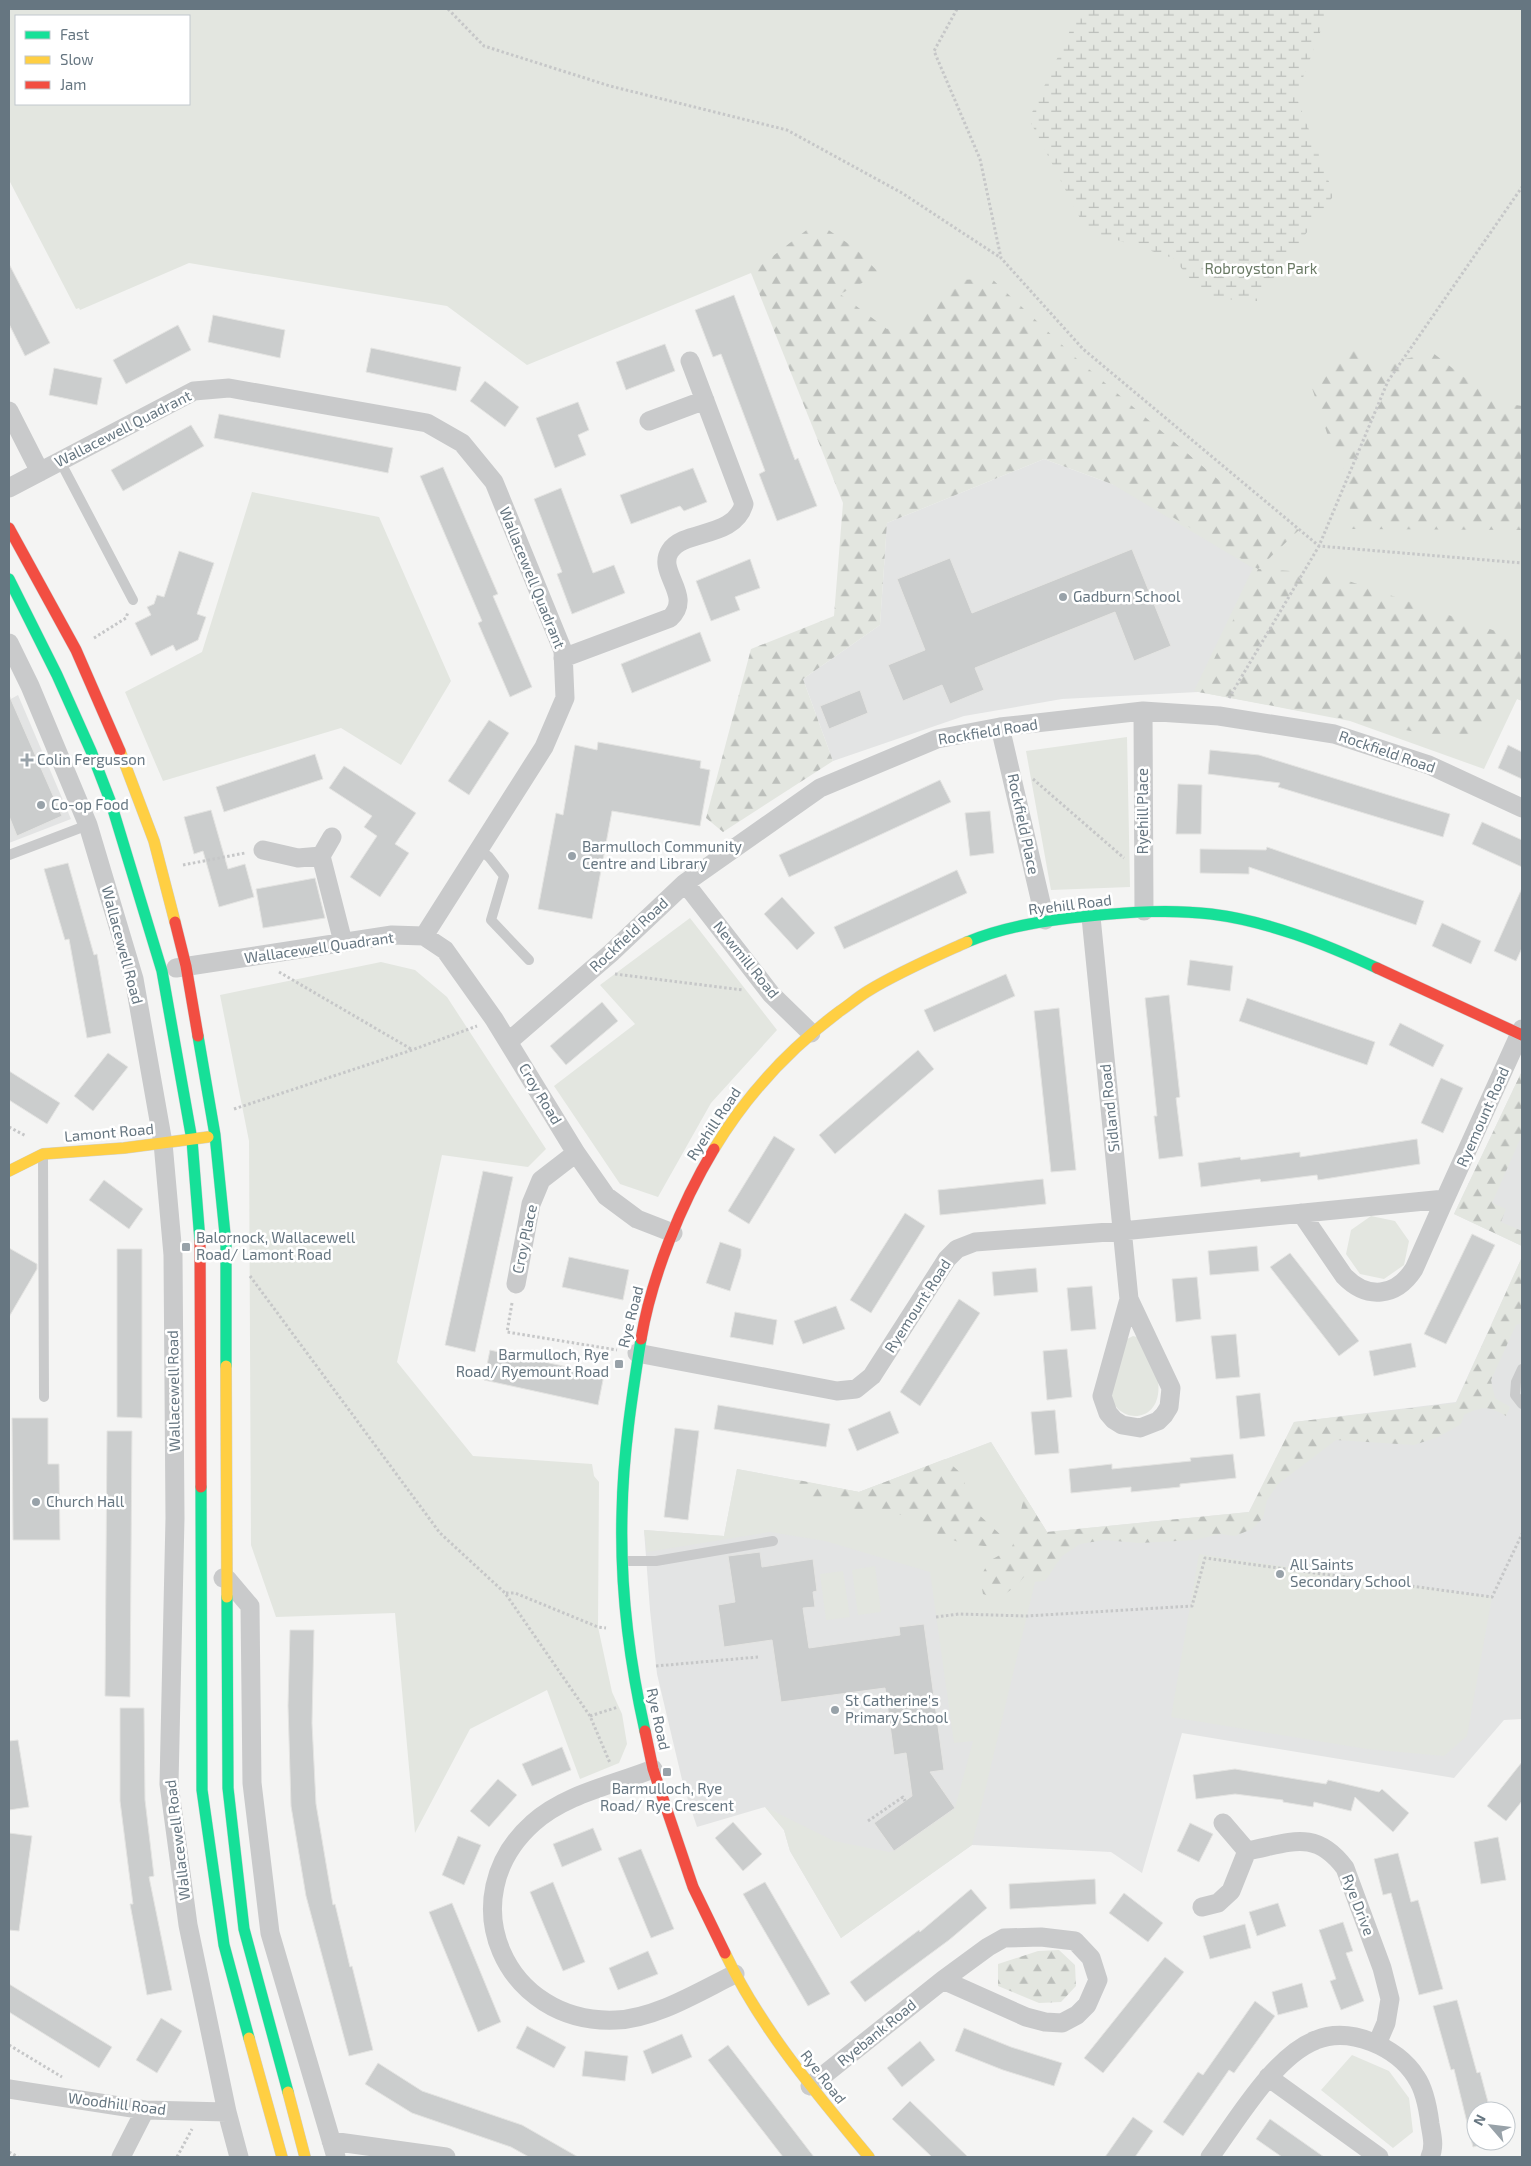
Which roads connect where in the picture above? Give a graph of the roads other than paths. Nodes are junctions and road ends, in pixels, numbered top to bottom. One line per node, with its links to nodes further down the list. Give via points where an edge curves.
1 (690, 361): 2 (street)
2 (705, 400): 4 (street); 12 (street, via 744,504 741,514 734,522 670,550 667,559 679,601 677,612 670,618)
3 (9, 411): 6 (street)
4 (649, 421)
5 (60, 461): 6 (street, Wallacewell Quadrant); 10 (lane); 12 (street, Wallacewell Quadrant, via 194,391 230,388 427,423 462,444 494,482 563,651)
6 (40, 472): 7 (street, Wallacewell Quadrant)
7 (9, 488)
8 (9, 528): 29 (street, via 76,650 116,741 154,841)
9 (9, 579): 30 (street, Wallacewell Road, via 57,675 111,803)
10 (134, 600)
11 (9, 643): 16 (street, Wallacewell Road)
12 (563, 658): 19 (street, Wallacewell Quadrant, via 565,698 547,739)
13 (1143, 712): 14 (street, Rockfield Road); 15 (street, Rockfield Road, via 1219,716 1334,734 1429,765); 23 (street, Ryehill Place)
14 (1000, 727): 22 (street, Rockfield Road, via 937,739 820,788); 25 (street, Rockfield Place)
15 (1522, 808)
16 (88, 824): 20 (lane); 36 (street, Wallacewell Road, via 134,979)
17 (332, 837): 21 (street)
18 (263, 850): 21 (street, via 298,858)
19 (479, 850): 26 (street, Wallacewell Quadrant); 28 (lane, via 504,876 491,920)
20 (9, 855)
21 (322, 856): 27 (street)
22 (685, 883): 32 (street, Newmill Road, via 771,994); 33 (street, Rockfield Road, via 591,971)
23 (1144, 911): 24 (street, Ryehill Road); 31 (street, Ryehill Road, via 1211,914 1262,924 1338,950)
24 (1091, 917): 25 (street, Ryehill Road); 42 (street, Sidland Road)
25 (1045, 920): 32 (street, Ryehill Road, via 982,936 927,960 867,991)
26 (424, 936): 27 (street, Wallacewell Quadrant, via 392,935); 33 (street, Croy Road, via 445,950)
27 (343, 942): 29 (street, Wallacewell Quadrant)
28 (529, 960)
29 (186, 966): 30 (street, Wallacewell Quadrant); 34 (street)
30 (162, 971): 35 (street, Wallacewell Road)
31 (1522, 1032): 40 (street, Ryemount Road)
32 (811, 1033): 43 (street, Ryehill Road, via 773,1069 748,1099 693,1184)
33 (508, 1042): 37 (street, Croy Road)
34 (215, 1135): 35 (street, Lamont Road); 53 (street, via 226,1244)
35 (192, 1140): 36 (street, Lamont Road); 52 (street, Wallacewell Road, via 200,1246)
36 (164, 1143): 38 (street, Lamont Road); 65 (street, Wallacewell Road, via 173,1256 175,1518 169,1784 188,1926)
37 (576, 1153): 43 (street, Croy Road, via 606,1196 637,1219); 44 (street, Croy Place, via 541,1180 531,1204)
38 (43, 1154): 39 (street, Lamont Road); 48 (lane)
39 (9, 1171)
40 (1445, 1199): 41 (street, Ryemount Road); 41 (street, Ryemount Road, via 1408,1278 1391,1290 1381,1292 1370,1292 1351,1283)
41 (1301, 1213): 42 (street, Ryemount Road)
42 (1122, 1231): 45 (street, Sidland Road); 46 (street, Ryemount Road, via 976,1242 957,1249 872,1376 856,1389 837,1391)
43 (672, 1233): 46 (street, Rye Road, via 646,1310)
44 (516, 1284)
45 (1129, 1299): 45 (street, Sidland Road, via 1102,1396 1114,1420 1131,1428 1140,1428 1164,1415 1169,1407 1171,1388)
46 (637, 1353): 51 (street, Rye Road, via 625,1466)
47 (1522, 1369): 49 (lane, via 1515,1395)
48 (44, 1397)
49 (1522, 1404)
50 (773, 1541): 51 (lane, via 656,1562)
51 (622, 1561): 54 (street, Rye Road, via 627,1630)
52 (200, 1572): 53 (street); 69 (street, Wallacewell Road, via 202,1790 222,1935)
53 (227, 1579): 66 (street, via 250,1606 252,1783 270,1933); 70 (street, via 228,1788 244,1928)
54 (653, 1769): 58 (street, Rye Road, via 693,1887); 58 (street, via 584,1794 533,1823 512,1847 497,1875 491,1900 497,1945 510,1970 528,1991 560,2012 590,2018 616,2020 652,2013)
55 (1223, 1823): 56 (street)
56 (1247, 1851): 57 (street, via 1231,1891 1218,1903); 60 (street, Rye Drive, via 1305,1841 1322,1845 1345,1868 1382,1968 1390,1999 1386,2023)
57 (1202, 1907)
58 (735, 1974): 62 (street, Rye Road)
59 (943, 1980): 59 (street, Ryebank Road, via 1004,1938 1041,1937 1075,1941 1091,1958 1098,1980 1087,2005 1062,2023 1026,2016); 62 (street, Ryebank Road)
60 (1377, 2044): 61 (street, via 1334,2035 1315,2040 1283,2062); 75 (street, via 1399,2058 1416,2077 1427,2104 1434,2148)
61 (1268, 2077): 73 (street); 74 (street)
62 (810, 2086): 72 (street, Rye Road)
63 (9, 2089): 64 (street, Woodhill Road)
64 (145, 2110): 65 (street, Woodhill Road); 67 (street)
65 (227, 2112): 68 (street, Wallacewell Road)
66 (334, 2149): 71 (street)
67 (121, 2157)
68 (240, 2157)
69 (282, 2157)
70 (305, 2157)
71 (446, 2157)
72 (869, 2157)
73 (1210, 2157)
74 (1379, 2157)
75 (1430, 2157)

